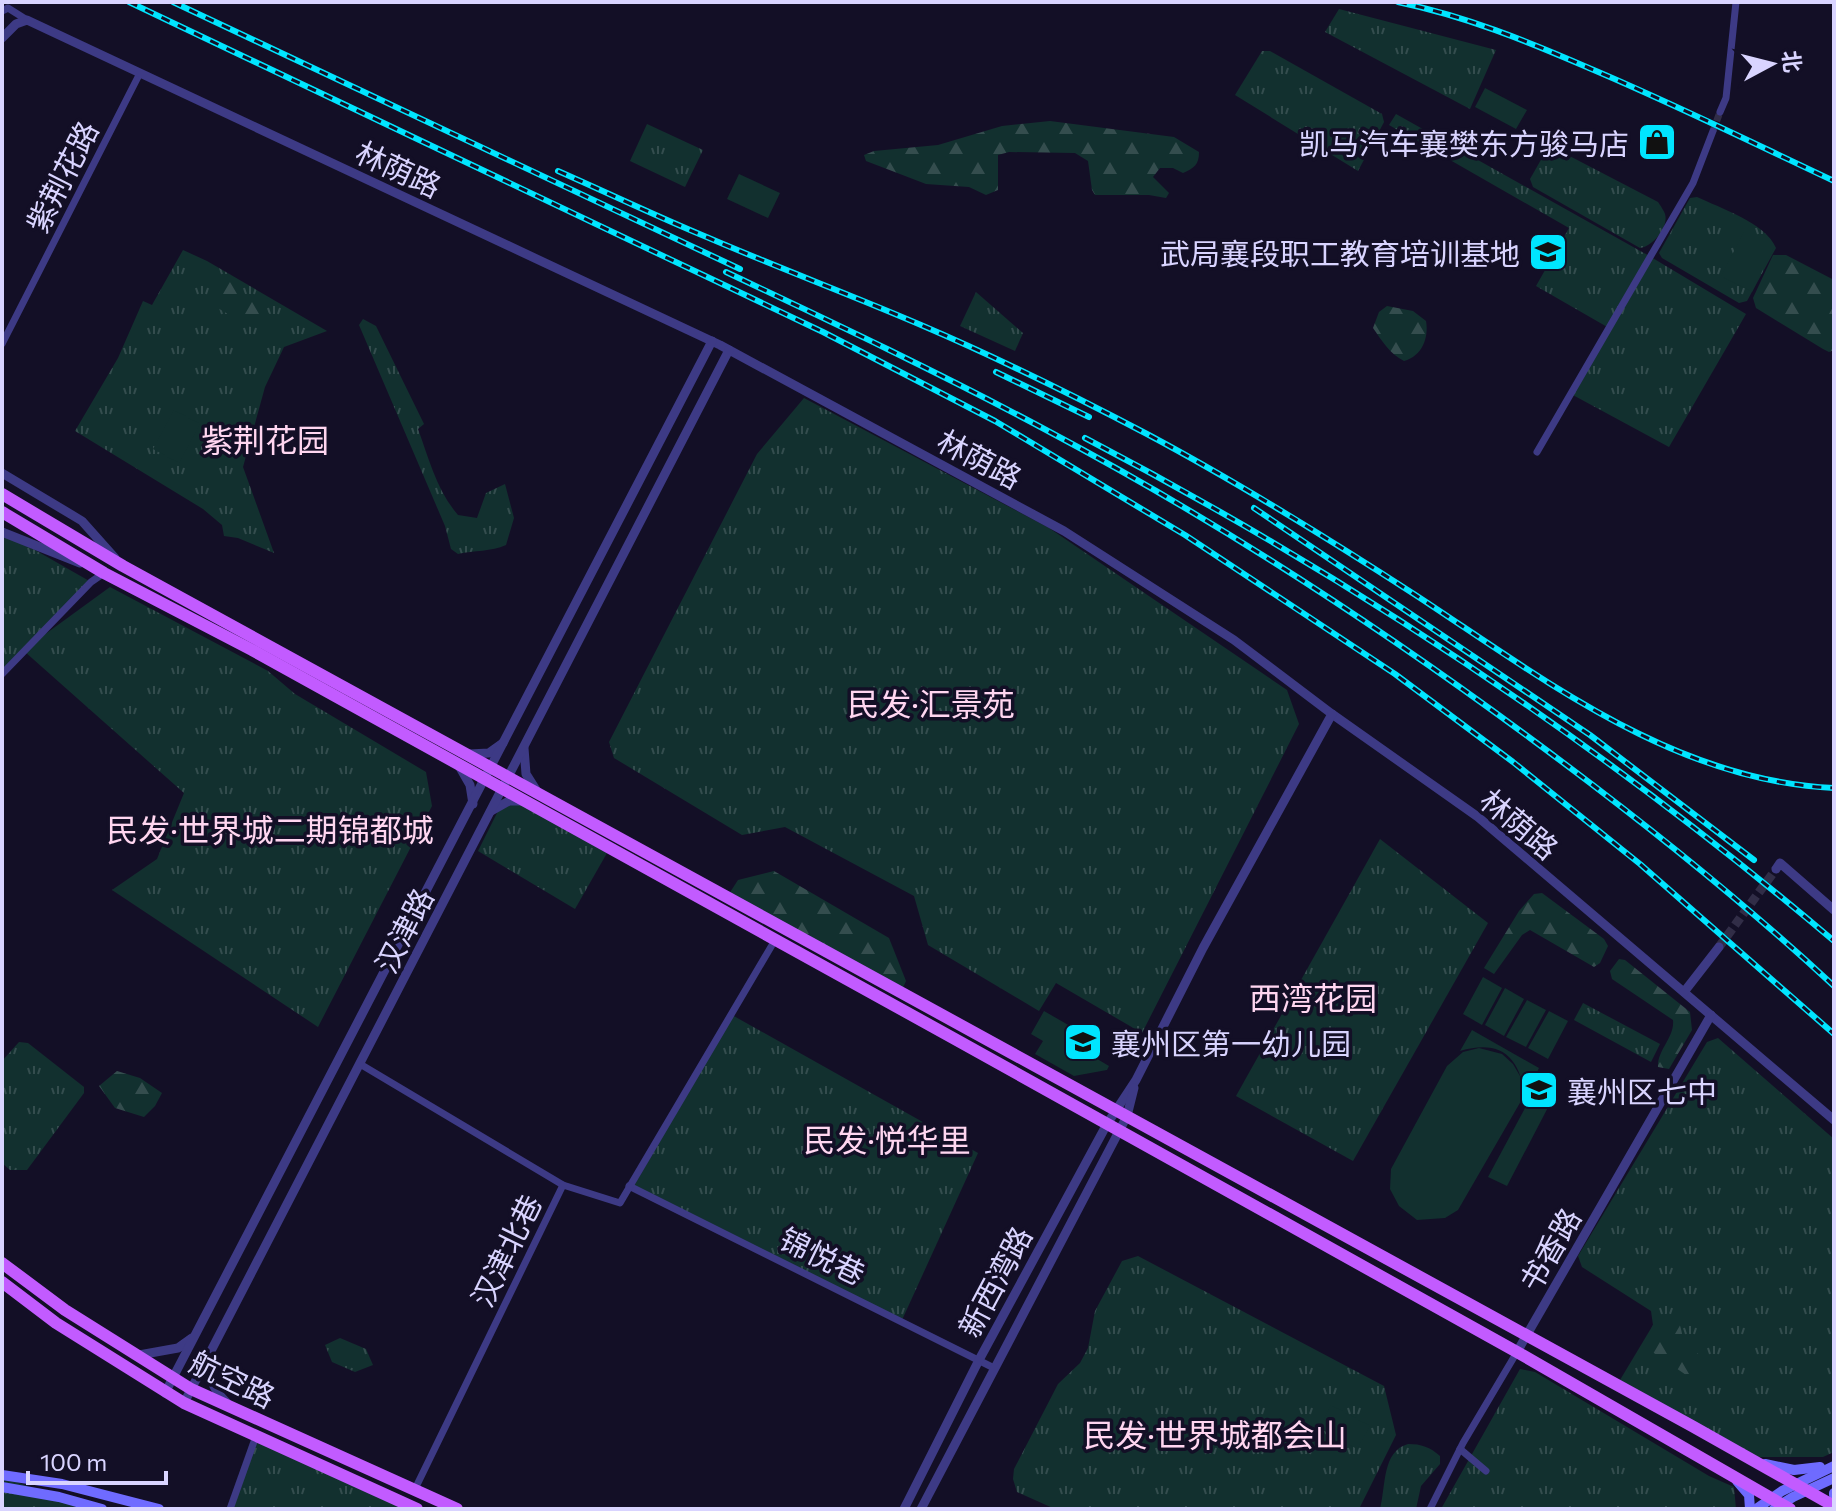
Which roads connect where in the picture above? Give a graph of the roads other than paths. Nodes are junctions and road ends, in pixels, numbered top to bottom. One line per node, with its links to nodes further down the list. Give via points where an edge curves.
1 (1736, 2): 6 (street)
2 (2, 11): 3 (street, via 8,8)
3 (27, 20): 4 (street); 5 (street, 林荫路)
4 (2, 38)
5 (140, 73): 8 (street, 林荫路); 9 (street, 紫荆花路)
6 (1720, 112)
7 (1713, 131): 11 (street, via 1693,183)
8 (712, 341): 10 (street, 林荫路); 20 (street, 汉津路)
9 (2, 344)
10 (729, 350): 19 (street, 林荫路, via 1064,531 1234,640); 21 (street, 汉津路)
11 (1537, 452)
12 (2, 473): 16 (street, via 82,521)
13 (2, 494): 16 (main road)
14 (2, 512): 17 (main road)
15 (2, 532): 17 (street)
16 (123, 566): 22 (main road)
17 (104, 573): 18 (street); 22 (main road)
18 (2, 674)
19 (1332, 714): 33 (street, 林荫路, via 1478,817); 36 (street, 新西湾路, via 1203,948)
20 (505, 741): 22 (street, via 489,753); 23 (street, 汉津路)
21 (524, 747): 24 (street, 汉津路); 25 (street, via 526,774)
22 (462, 759): 23 (main road); 27 (street)
23 (488, 774): 24 (main road); 27 (street, 汉津路)
24 (506, 783): 25 (main road); 26 (main road); 28 (street, 汉津路)
25 (538, 793): 36 (main road)
26 (525, 801): 28 (street, via 509,801); 31 (main road)
27 (473, 804): 44 (street, 汉津路)
28 (491, 811): 35 (street, 汉津路)
29 (1776, 869): 30 (street, via 1780,863)
30 (1834, 910)
31 (775, 940): 38 (main road); 41 (street)
32 (1719, 947): 33 (street)
33 (1684, 992): 34 (street, 林荫路)
34 (1711, 1015): 37 (street, 林荫路); 45 (street, 书香路)
35 (360, 1064): 40 (street); 46 (street, 汉津路)
36 (1121, 1113): 38 (street, 新西湾路); 39 (street, 新西湾路); 45 (main road)
37 (1834, 1120)
38 (1107, 1124): 39 (main road); 49 (street, 新西湾路)
39 (1119, 1130): 47 (main road); 50 (street, 新西湾路)
40 (563, 1185): 41 (street, 汉津北巷, via 620,1203); 66 (street, 汉津北巷)
41 (629, 1186): 49 (street, 锦悦巷)
42 (2, 1263): 48 (main road, 航空路)
43 (2, 1282): 53 (main road, 航空路)
44 (195, 1336): 48 (street, via 178,1348); 51 (street, 汉津路)
45 (1527, 1336): 47 (street, 书香路); 58 (main road)
46 (211, 1350): 52 (street, 汉津路); 55 (street, via 208,1374 214,1390)
47 (1517, 1352): 57 (street, 书香路); 62 (main road)
48 (137, 1356): 51 (main road, 航空路)
49 (979, 1360): 50 (street, 锦悦巷); 74 (street, 新西湾路)
50 (994, 1368): 75 (street, 新西湾路)
51 (173, 1378): 52 (main road, 航空路); 53 (street, 汉津路)
52 (191, 1389): 54 (street, 汉津路); 55 (main road, 航空路)
53 (165, 1393): 54 (main road, 航空路)
54 (184, 1403): 56 (main road, 航空路)
55 (232, 1408): 66 (main road, 航空路)
56 (256, 1436): 71 (street); 72 (main road, 航空路)
57 (1460, 1449): 60 (street); 76 (street, 书香路)
58 (1758, 1463): 59 (main road, via 1794,1470); 65 (main road)
59 (1834, 1465): 65 (main road)
60 (1486, 1471)
61 (2, 1475): 70 (main road)
62 (1733, 1477): 67 (main road); 77 (main road, via 1749,1495)
63 (1834, 1478): 65 (main road)
64 (2, 1487): 69 (main road)
65 (1803, 1487): 67 (main road); 68 (main road)
66 (414, 1491): 73 (main road, 航空路)
67 (1779, 1505): 77 (main road)
68 (1834, 1506)
69 (102, 1509)
70 (159, 1509)
71 (230, 1509)
72 (417, 1509)
73 (457, 1509)
74 (904, 1509)
75 (921, 1509)
76 (1430, 1509)
77 (1753, 1509)

